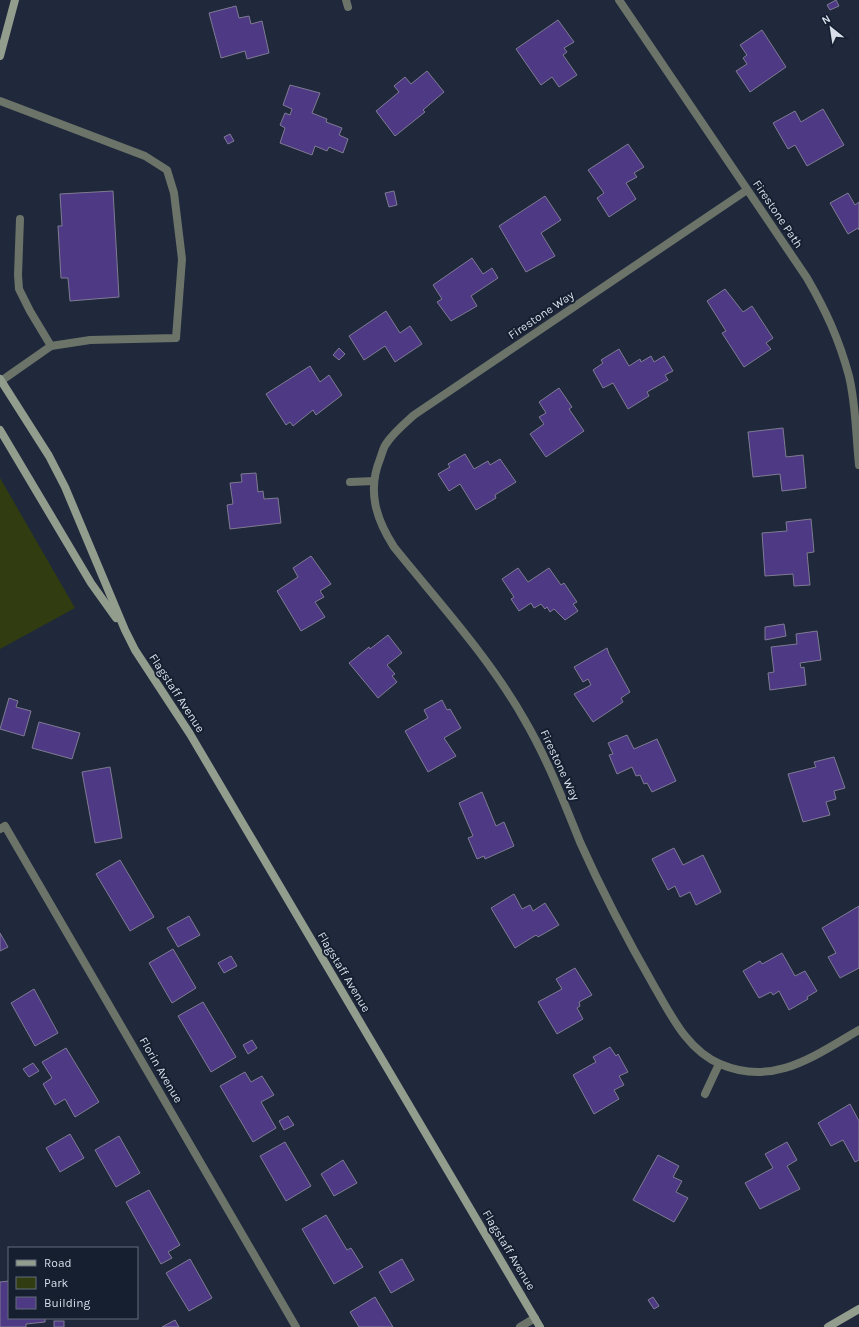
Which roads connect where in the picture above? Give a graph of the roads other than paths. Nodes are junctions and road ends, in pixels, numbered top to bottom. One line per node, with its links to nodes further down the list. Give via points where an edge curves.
1 (15, 0): 3 (street)
2 (619, 0): 5 (street, Firestone Path)
3 (0, 56)
4 (0, 101): 7 (street, via 145,156 167,170 174,193 182,260 176,338 90,340)
5 (747, 190): 10 (street, Firestone Path, via 806,278 824,308 839,342 849,378); 11 (street, Firestone Way, via 414,415 386,444)
6 (20, 219): 7 (street, via 19,289)
7 (51, 346): 8 (street)
8 (0, 380): 13 (street, Flagstaff Avenue, via 49,456 65,487)
9 (0, 430): 13 (street, Flagstaff Avenue, via 91,583)
10 (859, 465)
11 (374, 481): 12 (street); 16 (street, Firestone Way, via 377,513 384,531 502,684 544,756 602,889 646,972 685,1036 708,1058)
12 (350, 482)
13 (125, 630): 19 (street, Flagstaff Avenue, via 135,650 190,734)
14 (2, 828): 20 (street, Florin Avenue)
15 (859, 1030): 16 (street, Firestone Way, via 808,1060 786,1069 764,1073 741,1071)
16 (720, 1064): 17 (street)
17 (705, 1094)
18 (859, 1309): 23 (street)
19 (536, 1318): 21 (street); 22 (street, Flagstaff Avenue)
20 (296, 1327)
21 (520, 1327)
22 (540, 1327)
23 (828, 1327)

